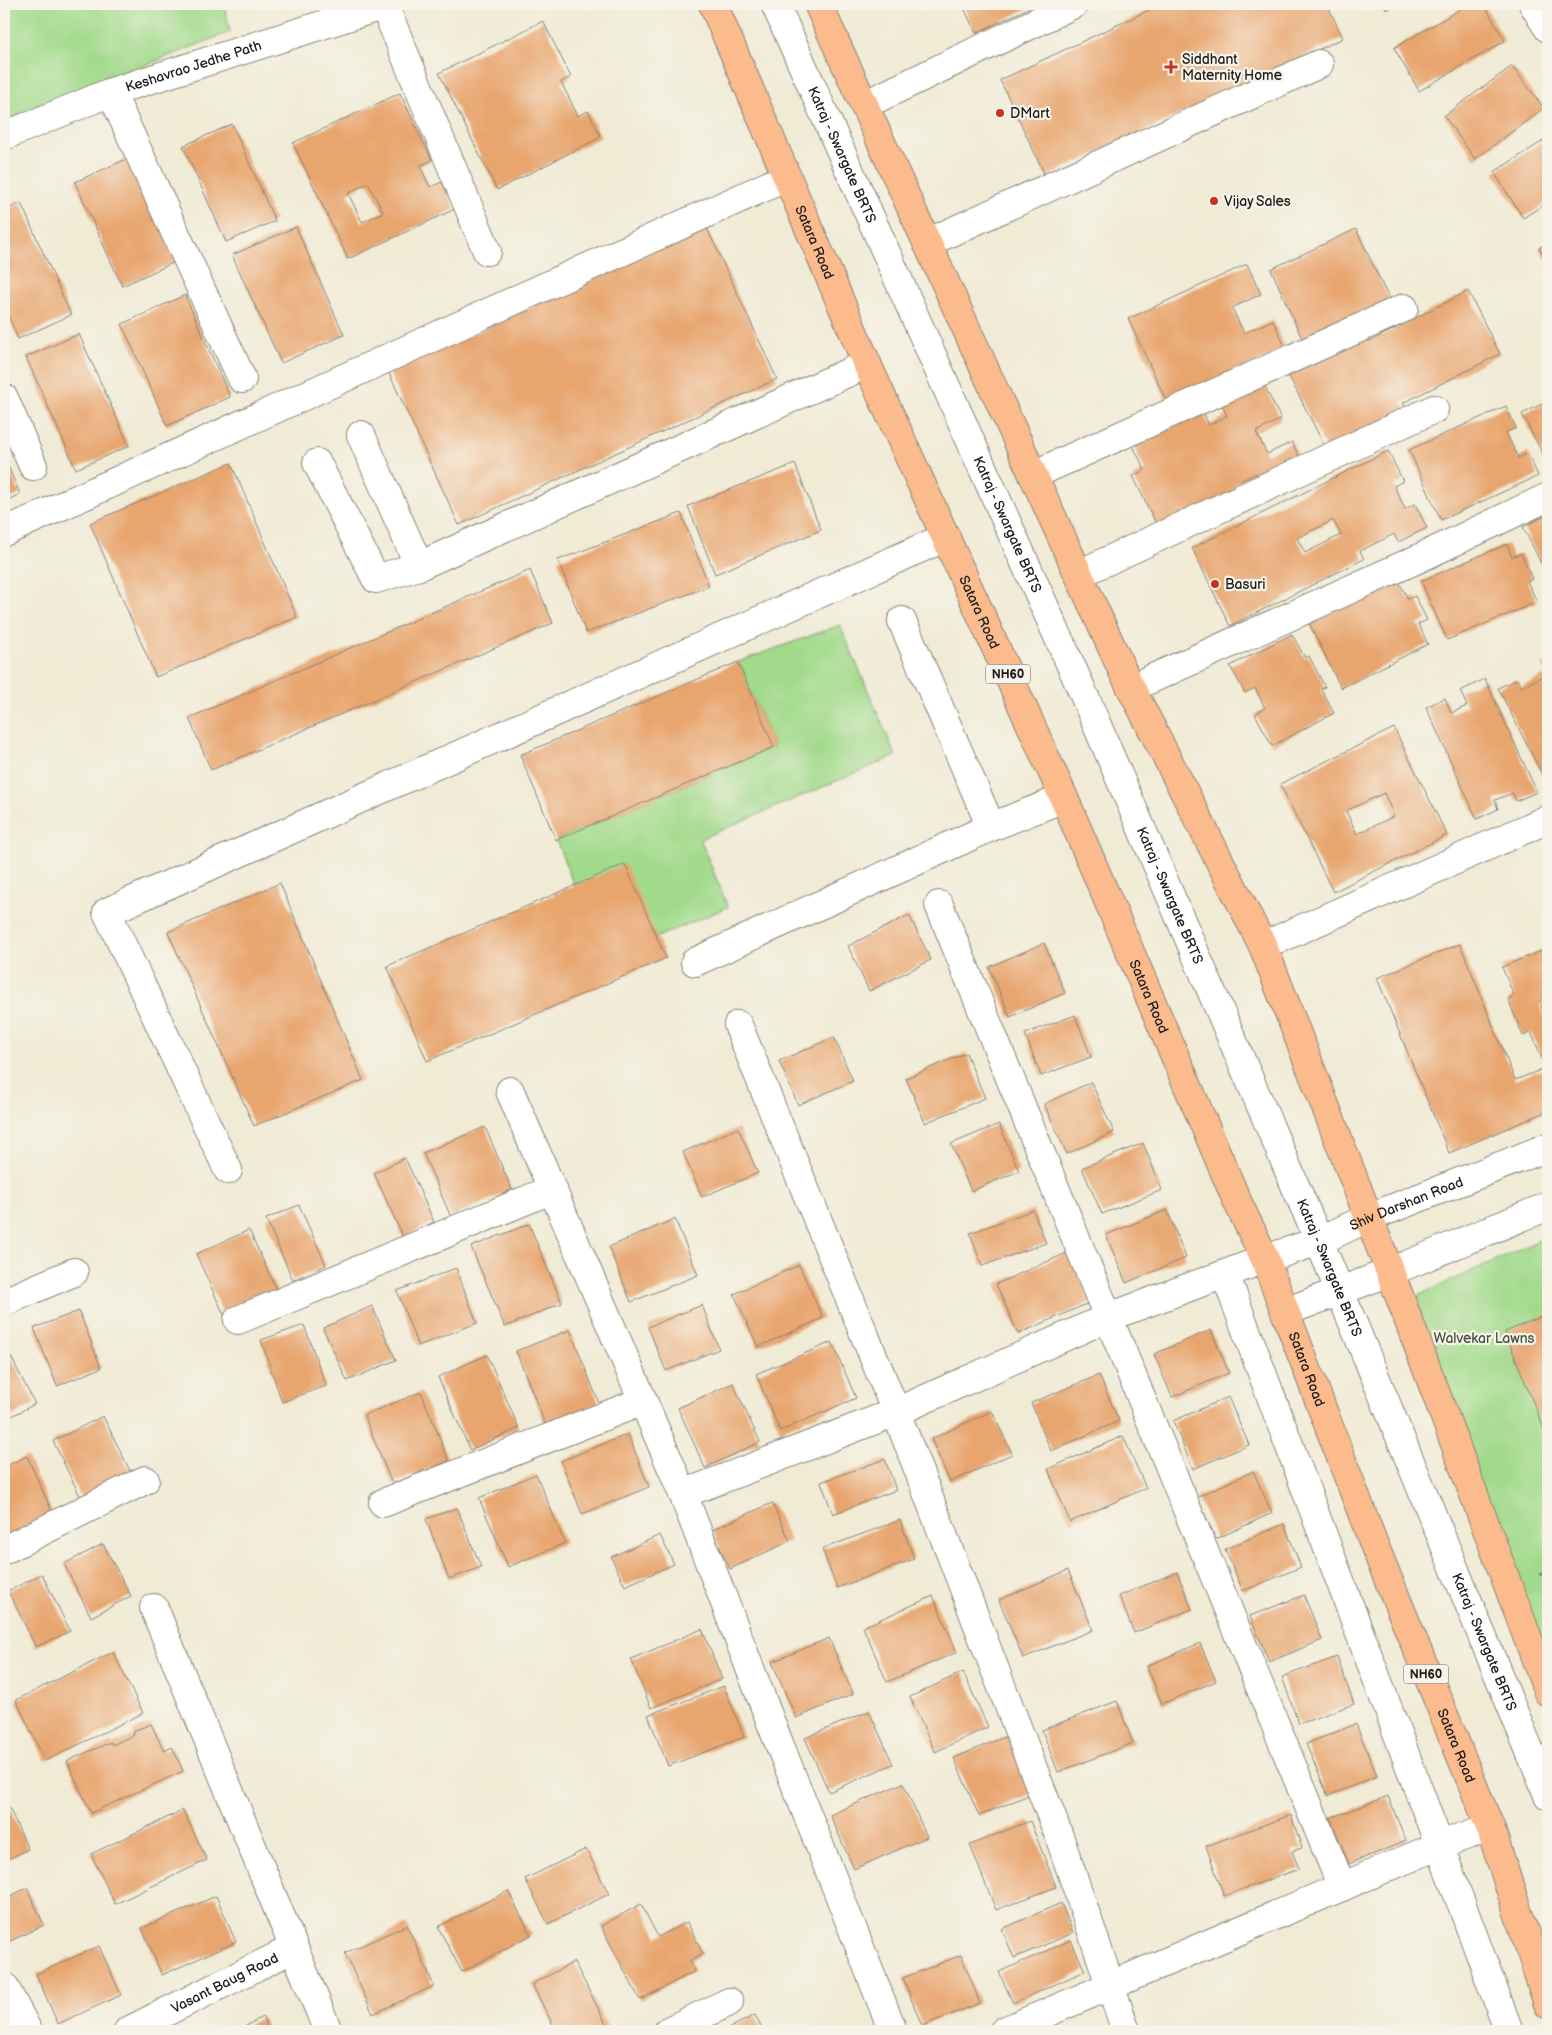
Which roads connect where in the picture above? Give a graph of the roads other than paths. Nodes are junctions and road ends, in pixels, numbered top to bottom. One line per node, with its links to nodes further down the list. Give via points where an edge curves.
1 (386, 4): 9 (street, Keshavrao Jedhe Path); 14 (street)
2 (713, 4): 12 (highway, Satara Road / NH60)
3 (775, 4): 44 (street, Katraj - Swargate BRTS, via 1081,688)
4 (818, 4): 10 (highway)
5 (1074, 4): 10 (street)
6 (1533, 4): 7 (street)
7 (1548, 28)
8 (1319, 64): 13 (street)
9 (111, 92): 11 (street, Keshavrao Jedhe Path); 17 (street)
10 (864, 105): 13 (highway)
11 (4, 136)
12 (787, 177): 16 (highway, Satara Road / NH60); 25 (street)
13 (927, 243): 23 (highway)
14 (487, 251)
15 (1404, 308): 23 (street)
16 (867, 364): 26 (highway, Satara Road / NH60); 27 (street)
17 (242, 379)
18 (4, 398): 22 (street)
19 (1434, 409): 28 (street)
20 (362, 435): 27 (street)
21 (317, 463): 27 (street, via 376,580)
22 (33, 466)
23 (1033, 475): 28 (highway)
24 (1548, 497): 30 (street)
25 (4, 532)
26 (946, 537): 31 (highway, Satara Road / NH60); 40 (street, via 107,912)
27 (419, 566)
28 (1079, 574): 30 (highway)
29 (902, 621): 33 (street)
30 (1131, 688): 35 (highway)
31 (1064, 798): 33 (street); 45 (highway, Satara Road / NH60)
32 (1548, 819): 35 (street)
33 (991, 827): 36 (street)
34 (939, 905): 52 (street)
35 (1263, 946): 43 (highway)
36 (695, 962)
37 (738, 1025): 55 (street)
38 (510, 1091): 41 (street)
39 (1548, 1147): 43 (street, Shiv Darshan Road)
40 (228, 1170)
41 (553, 1189): 53 (street); 54 (street)
42 (1548, 1206): 47 (street)
43 (1368, 1218): 44 (street, Shiv Darshan Road); 47 (highway)
44 (1319, 1241): 45 (street, Shiv Darshan Road); 49 (street, Katraj - Swargate BRTS)
45 (1265, 1259): 48 (street, Shiv Darshan Road); 51 (highway, Satara Road / NH60)
46 (74, 1272): 50 (street)
47 (1390, 1272): 49 (street); 61 (highway)
48 (1225, 1274): 52 (street, Shiv Darshan Road); 64 (street)
49 (1340, 1291): 51 (street); 62 (street, Katraj - Swargate BRTS)
50 (4, 1302)
51 (1285, 1312): 63 (highway, Satara Road / NH60, via 1375,1547)
52 (1109, 1317): 55 (street, Shiv Darshan Road); 65 (street)
53 (238, 1320)
54 (644, 1401): 57 (street); 58 (street)
55 (896, 1412): 57 (street, Shiv Darshan Road); 67 (street, via 1059,1836)
56 (145, 1480): 59 (street)
57 (683, 1494): 75 (street)
58 (383, 1502)
59 (4, 1550)
60 (154, 1608): 66 (street)
61 (1548, 1692)
62 (1548, 1795)
63 (1490, 1826): 64 (street); 70 (highway, Satara Road / NH60)
64 (1440, 1845): 65 (street); 78 (street)
65 (1342, 1887): 67 (street)
66 (294, 1948): 72 (street, Vasant Baug Road); 73 (street)
67 (1110, 1985): 76 (street); 77 (street)
68 (4, 1986): 71 (street)
69 (729, 2002): 74 (street)
70 (1548, 2004)
71 (28, 2031)
72 (128, 2031)
73 (328, 2031)
74 (668, 2031)
75 (894, 2031)
76 (1004, 2031)
77 (1126, 2031)
78 (1509, 2031)

